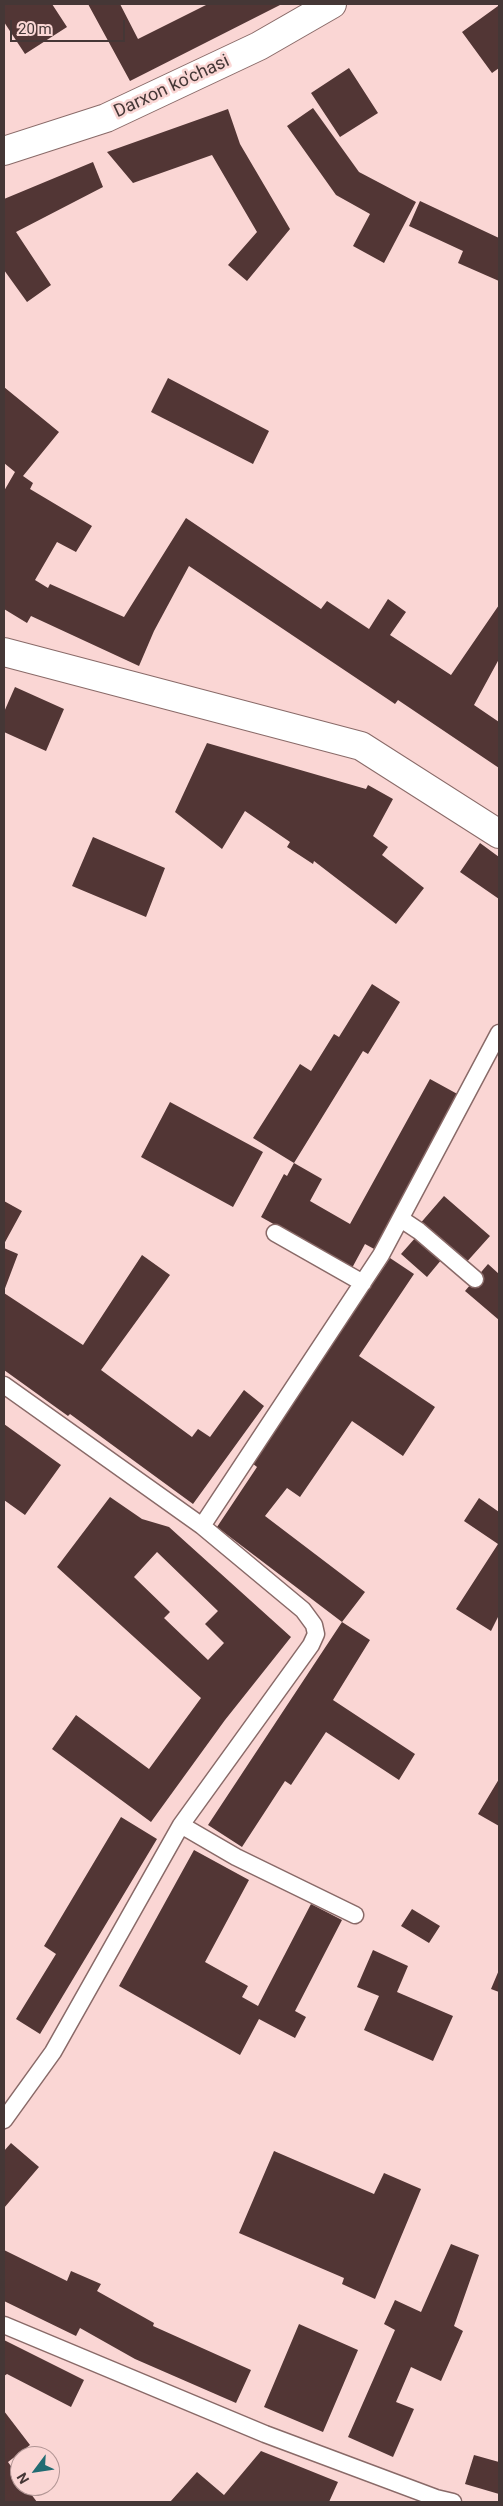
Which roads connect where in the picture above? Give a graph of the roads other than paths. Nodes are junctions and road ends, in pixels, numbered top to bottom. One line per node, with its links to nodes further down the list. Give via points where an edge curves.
1 (332, 4): 2 (street, Darxon ko'chasi, via 259,46 106,118)
2 (4, 151)
3 (4, 652): 4 (street, via 361,746)
4 (499, 834)
5 (499, 1033): 6 (lane)
6 (400, 1219): 8 (lane); 9 (lane)
7 (275, 1233): 9 (lane)
8 (475, 1279)
9 (363, 1283): 11 (lane)
10 (4, 1385): 11 (lane)
11 (202, 1526): 12 (lane, via 303,1610 314,1625 316,1634)
12 (182, 1825): 13 (lane, via 236,1857); 14 (lane, via 53,2052)
13 (355, 1916)
14 (4, 2120)
15 (4, 2325): 16 (lane, via 265,2434)
16 (453, 2502)

